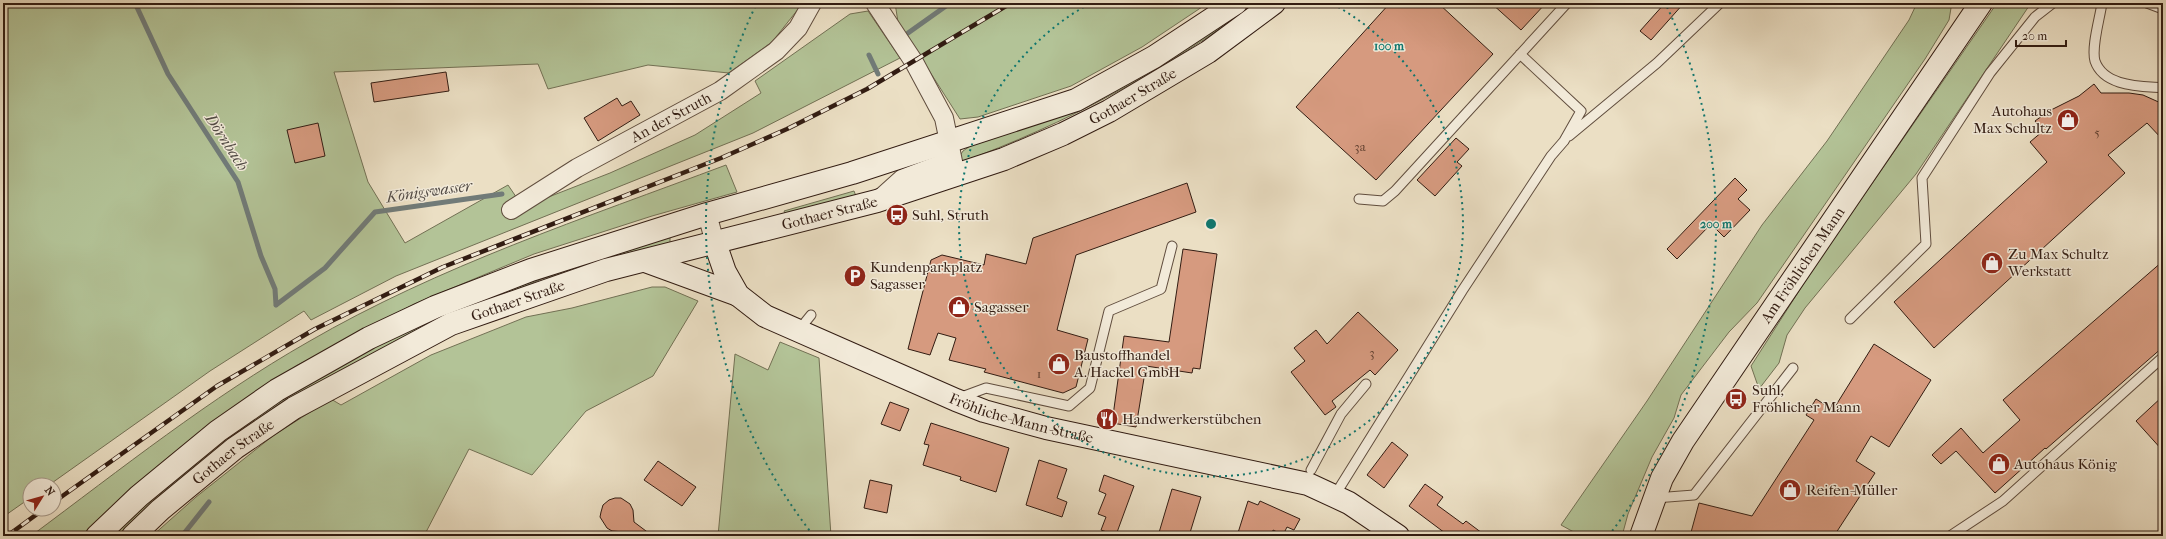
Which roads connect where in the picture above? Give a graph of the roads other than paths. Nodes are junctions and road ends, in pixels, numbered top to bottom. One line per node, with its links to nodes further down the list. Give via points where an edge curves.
1 (812, 3): 17 (street, An der Struth, via 798,28 776,51 720,91 577,168)
2 (875, 3): 15 (street, via 914,62 944,118)
3 (1236, 3): 15 (main road, Gothaer Straße, via 1154,57 1076,100)
4 (1274, 3): 15 (main road, Gothaer Straße, via 1208,52 1109,111 1048,140)
5 (1568, 3): 12 (lane)
6 (1720, 3): 14 (lane, via 1657,62)
7 (1981, 3): 30 (main road, Am Fröhlichen Mann, via 1683,441)
8 (2053, 3): 23 (lane, via 2035,17 1990,73 1922,178 1926,244)
9 (2102, 3): 13 (lane, via 2095,43 2095,61 2106,76 2122,83)
10 (2147, 3): 11 (lane)
11 (2163, 9)
12 (1520, 54): 14 (lane, via 1581,111); 16 (lane, via 1395,191 1383,201)
13 (2163, 88)
14 (1564, 141): 29 (lane, via 1551,156 1462,291)
15 (952, 160): 18 (main road, Gothaer Straße, via 852,174); 19 (main road, Gothaer Straße, via 877,201)
16 (1360, 199)
17 (511, 210)
18 (707, 214): 19 (street, Fröhliche-Mann-Straße); 31 (main road, Gothaer Straße, via 531,270 435,307 369,338 277,390 218,431 140,496)
19 (715, 243): 21 (main road, Gothaer Straße); 22 (main road, Fröhliche-Mann-Straße, via 725,272)
20 (1172, 246): 27 (lane, via 1162,289 1109,311 1090,388 1069,406 986,388)
21 (645, 261): 22 (main road); 32 (main road, Gothaer Straße, via 570,281 451,324 367,368 294,408 235,448 160,510)
22 (738, 295): 27 (main road, Fröhliche-Mann-Straße, via 765,316 805,323)
23 (1850, 319)
24 (2163, 357): 35 (lane, via 2003,501)
25 (1793, 368): 30 (lane, via 1694,495)
26 (1366, 384): 28 (lane, via 1341,414)
27 (956, 400): 29 (main road, Fröhliche-Mann-Straße, via 1027,423 1308,484)
28 (1311, 470)
29 (1335, 495): 33 (main road, Fröhliche-Mann-Straße)
30 (1654, 498): 34 (main road, Am Fröhlichen Mann)
31 (97, 536)
32 (133, 536)
33 (1398, 536)
34 (1641, 536)
35 (1950, 536)

